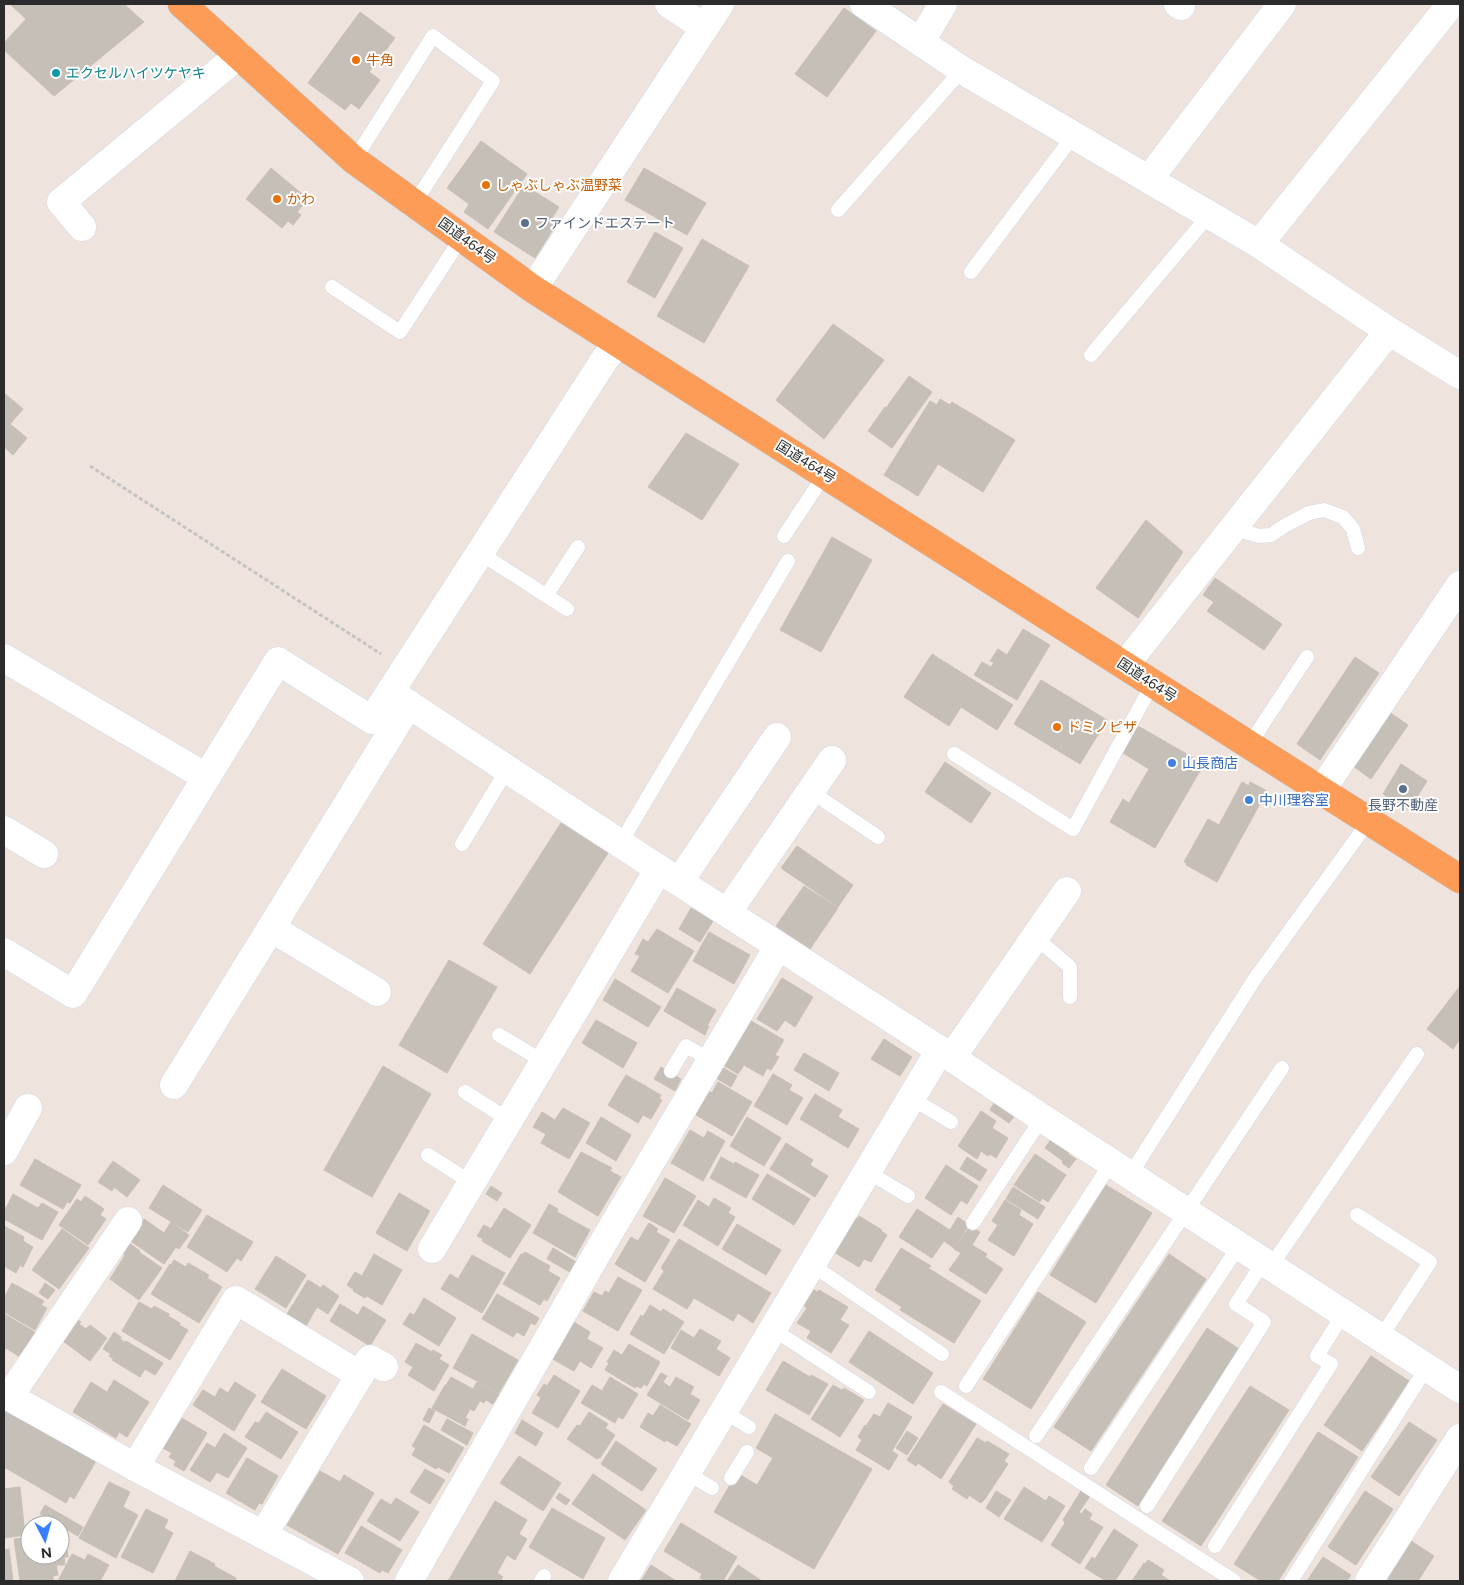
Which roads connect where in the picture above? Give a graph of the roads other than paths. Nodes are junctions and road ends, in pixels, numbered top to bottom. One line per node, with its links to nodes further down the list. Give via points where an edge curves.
1 (182, 4): 10 (highway, 国道464号)
2 (669, 4): 8 (street)
3 (720, 4): 8 (street)
4 (864, 4): 9 (street)
5 (943, 4): 9 (street)
6 (1282, 4): 14 (street)
7 (1451, 4): 20 (street)
8 (704, 28): 23 (street)
9 (921, 42): 11 (street)
10 (239, 55): 13 (highway, 国道464号); 18 (street, via 61,202)
11 (962, 70): 12 (street); 16 (lane)
12 (1074, 135): 14 (street); 21 (lane)
13 (354, 160): 15 (highway, 国道464号); 15 (lane, via 433,36 493,81)
14 (1149, 179): 17 (street)
15 (414, 204): 19 (highway, 国道464号)
16 (838, 210)
17 (1209, 214): 20 (street); 26 (lane)
18 (82, 227)
19 (462, 238): 22 (lane, via 400,332); 23 (highway, 国道464号)
20 (1259, 244): 24 (street)
21 (972, 272)
22 (332, 288)
23 (533, 289): 25 (highway, 国道464号)
24 (1389, 331): 27 (street); 29 (street)
25 (618, 343): 28 (highway, 国道464号); 33 (street)
26 (1091, 355)
27 (1460, 375)
28 (825, 474): 30 (lane); 40 (highway, 国道464号)
29 (1236, 526): 32 (lane, via 1259,536 1271,535 1309,513 1324,510 1342,517 1353,529); 40 (street)
30 (784, 536)
31 (578, 548): 36 (lane)
32 (1358, 548)
33 (480, 552): 36 (lane); 42 (street, via 404,669)
34 (788, 561): 55 (lane)
35 (1460, 585): 50 (street)
36 (546, 596): 37 (lane)
37 (566, 609)
38 (1306, 657): 44 (lane)
39 (4, 658): 48 (street)
40 (1125, 665): 41 (highway, 国道464号)
41 (1153, 683): 44 (highway, 国道464号); 45 (lane, via 1073,829)
42 (399, 698): 47 (street); 48 (street, via 372,720 278,661); 61 (street)
43 (777, 737): 57 (street)
44 (1249, 745): 50 (highway, 国道464号)
45 (954, 754)
46 (832, 760): 49 (street)
47 (507, 770): 54 (lane); 55 (street)
48 (206, 777): 64 (street, via 73,994)
49 (810, 791): 53 (lane); 60 (street)
50 (1321, 791): 51 (highway, 国道464号)
51 (1370, 821): 58 (highway, 国道464号); 83 (lane)
52 (4, 830): 56 (street)
53 (878, 838)
54 (462, 844)
55 (620, 844): 57 (street)
56 (44, 854)
57 (669, 876): 60 (street); 71 (street)
58 (1460, 879)
59 (1067, 891): 62 (street)
60 (726, 913): 63 (street)
61 (271, 928): 65 (street); 74 (street)
62 (1035, 937): 66 (lane, via 1070,967); 68 (street)
63 (778, 947): 68 (street); 70 (street)
64 (4, 952)
65 (377, 992)
66 (1070, 997)
67 (499, 1035): 71 (lane)
68 (946, 1054): 76 (street); 78 (street)
69 (1417, 1054): 93 (lane)
70 (710, 1060): 73 (lane, via 686,1046); 119 (street)
71 (544, 1062): 79 (street)
72 (1282, 1068): 87 (lane)
73 (671, 1071)
74 (174, 1085)
75 (465, 1092): 79 (lane)
76 (911, 1098): 80 (lane); 84 (street)
77 (28, 1108): 81 (street)
78 (1042, 1118): 83 (street); 90 (lane)
79 (510, 1120): 85 (street)
80 (951, 1122)
81 (4, 1151)
82 (428, 1156): 85 (lane)
83 (1121, 1169): 87 (street); 100 (lane)
84 (868, 1172): 86 (lane); 94 (street)
85 (472, 1182): 92 (street)
86 (908, 1196)
87 (1187, 1211): 91 (street); 107 (lane)
88 (1357, 1214): 97 (lane, via 1430,1262)
89 (128, 1221): 104 (street)
90 (972, 1223)
91 (1240, 1246): 93 (street); 111 (lane)
92 (432, 1250)
93 (1267, 1264): 95 (street); 115 (lane, via 1236,1304 1264,1322)
94 (812, 1265): 96 (street); 98 (lane)
95 (1344, 1313): 97 (street); 117 (lane, via 1317,1356 1332,1364)
96 (774, 1330): 102 (lane); 105 (street)
97 (1381, 1338): 99 (street)
98 (942, 1354)
99 (1427, 1367): 101 (street); 122 (lane)
100 (966, 1386)
101 (1460, 1389)
102 (869, 1392)
103 (941, 1392): 121 (lane)
104 (6, 1396): 110 (street)
105 (724, 1412): 106 (lane); 112 (street)
106 (749, 1427)
107 (1036, 1436)
108 (1460, 1438): 123 (street)
109 (747, 1452): 113 (lane)
110 (135, 1467): 116 (street); 116 (street, via 236,1300 372,1371)
111 (1091, 1468)
112 (687, 1473): 114 (lane); 120 (street)
113 (731, 1478)
114 (712, 1488)
115 (1147, 1506)
116 (263, 1535): 118 (street)
117 (1215, 1546)
118 (350, 1581)
119 (409, 1581)
120 (622, 1581)
121 (1234, 1581)
122 (1290, 1581)
123 (1369, 1581)

